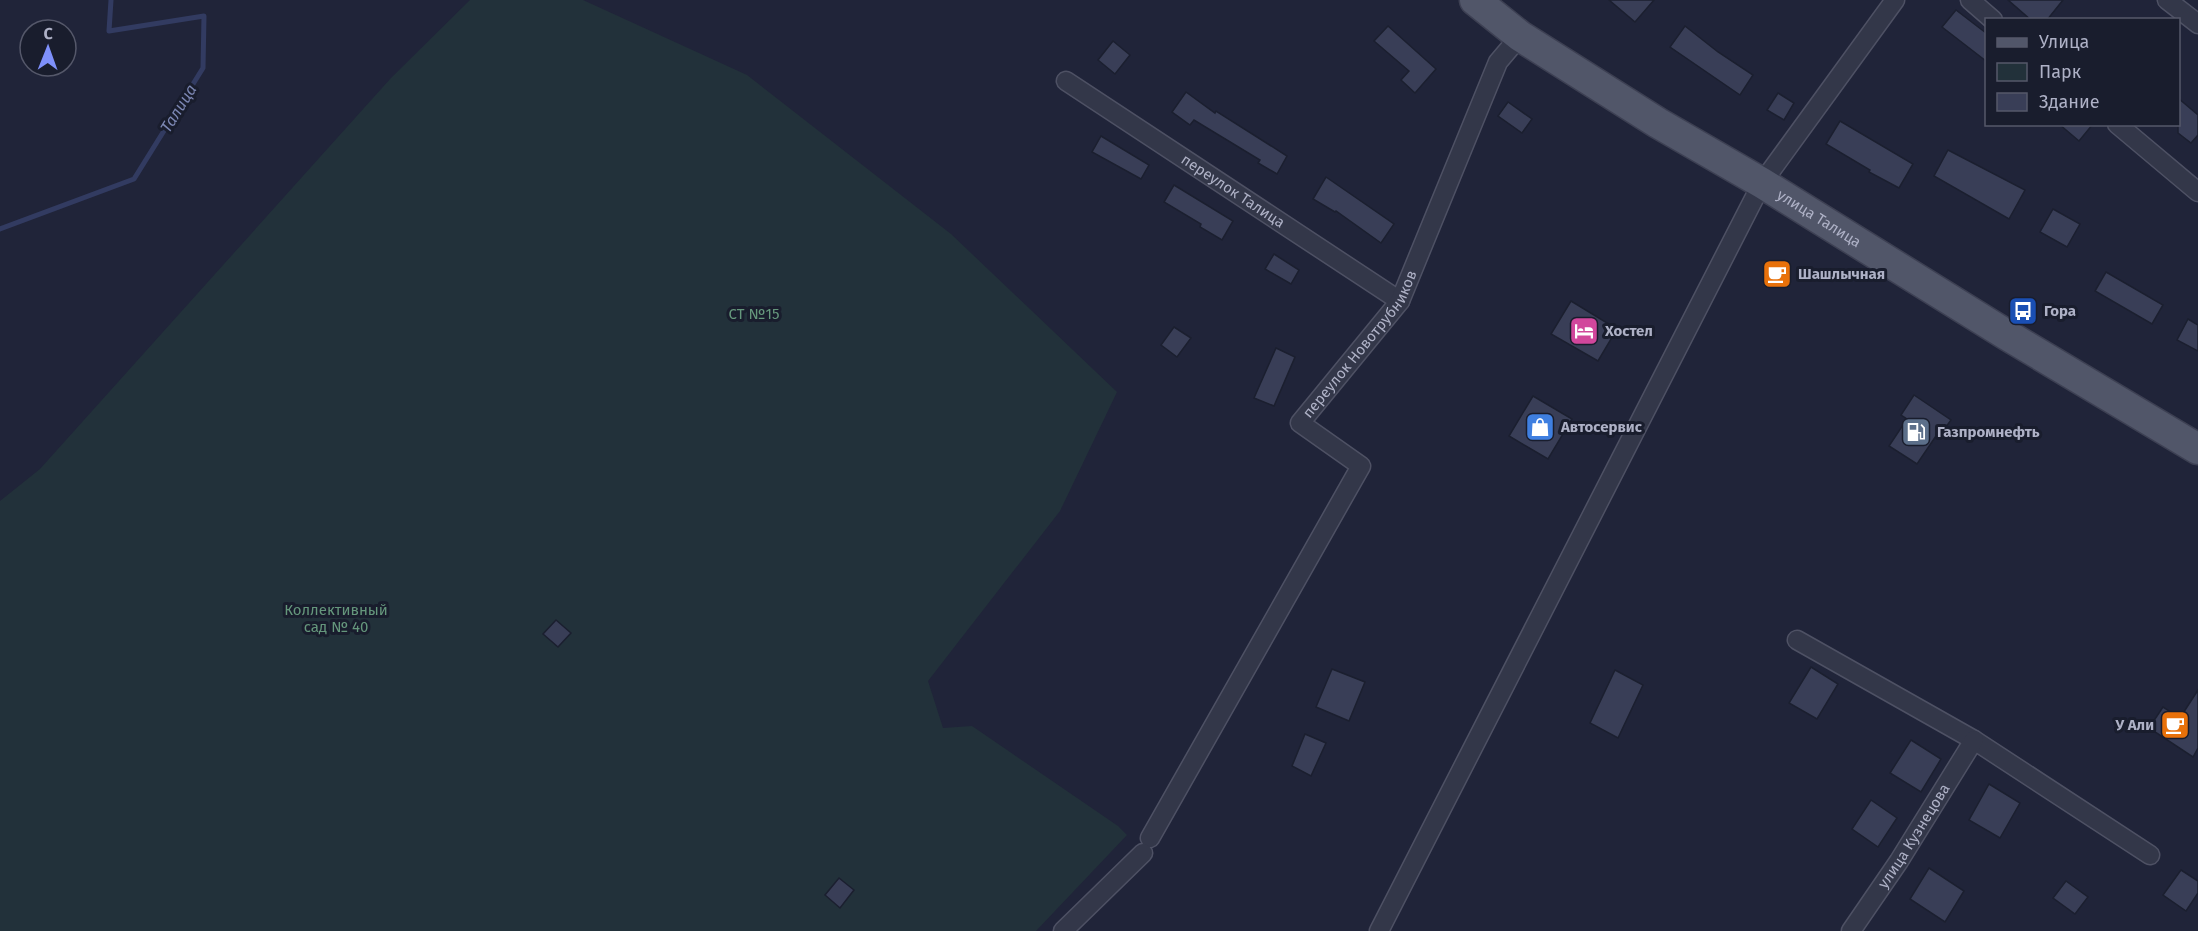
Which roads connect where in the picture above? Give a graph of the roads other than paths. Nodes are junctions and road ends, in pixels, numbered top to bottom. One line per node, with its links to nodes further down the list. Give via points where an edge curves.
1 (1475, 0): 7 (main road, улица Талица)
2 (1894, 0): 10 (street)
3 (1970, 0): 5 (street)
4 (2167, 0): 6 (street)
5 (1991, 18)
6 (2198, 24)
7 (1520, 36): 10 (main road, улица Талица); 12 (street, переулок Новотрубников, via 1498,62)
8 (1066, 81): 12 (street, переулок Талица)
9 (2120, 126): 11 (street)
10 (1762, 183): 13 (main road, улица Талица); 18 (street)
11 (2198, 192)
12 (1400, 301): 17 (street, переулок Новотрубников, via 1300,423 1361,466 1147,846)
13 (2198, 449)
14 (1797, 640): 15 (street)
15 (1974, 740): 16 (street); 19 (street, улица Кузнецова)
16 (2150, 855)
17 (1063, 931)
18 (1379, 931)
19 (1851, 931)

